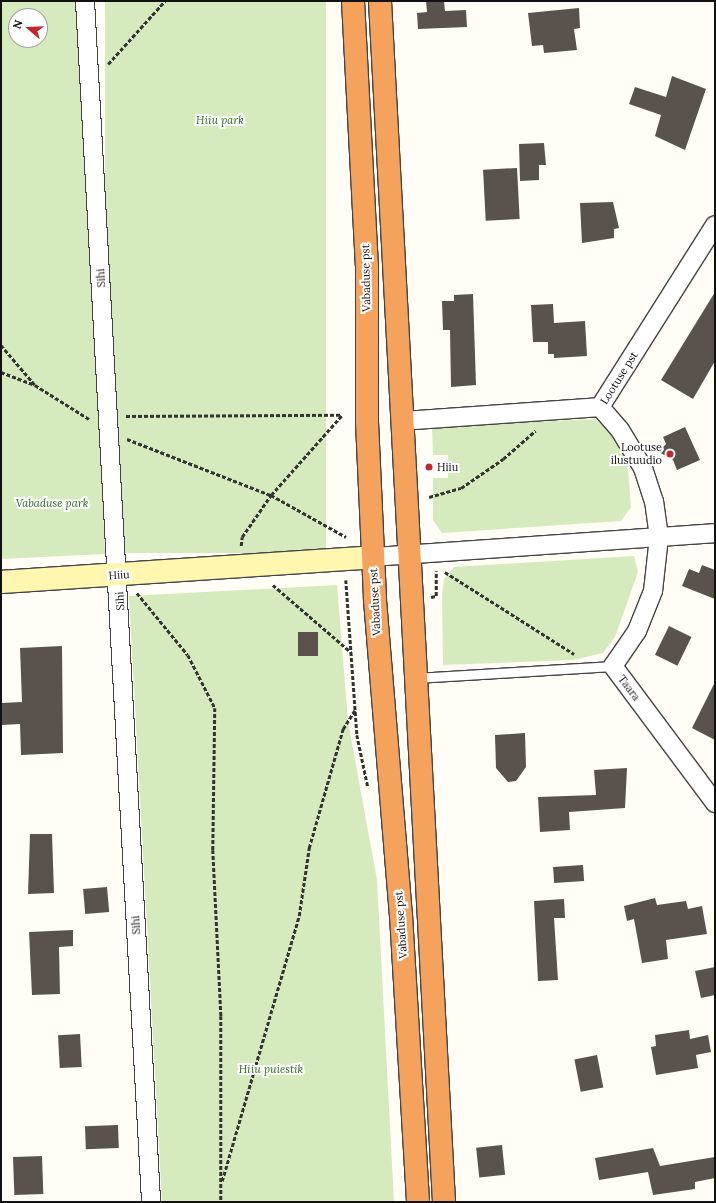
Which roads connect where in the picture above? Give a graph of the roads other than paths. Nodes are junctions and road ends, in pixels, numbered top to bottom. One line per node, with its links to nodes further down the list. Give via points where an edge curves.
1 (85, 1): 12 (street, Sihi, via 110,424)
2 (352, 1): 10 (highway, Vabaduse pst, via 367,266)
3 (380, 1): 6 (highway)
4 (715, 225): 5 (street, Lootuse pst)
5 (600, 407): 6 (street); 8 (street, Lootuse pst, via 620,430 643,468 654,502)
6 (402, 421): 9 (highway)
7 (715, 533): 8 (street, Hiiu)
8 (659, 537): 9 (street, Hiiu); 13 (street, Taara, via 653,591 637,631)
9 (410, 552): 10 (street, Hiiu); 14 (highway)
10 (373, 557): 12 (street, Hiiu); 17 (highway, Vabaduse pst, via 379,675 401,915)
11 (1, 582): 12 (street, Hiiu)
12 (126, 582): 16 (street, Sihi)
13 (605, 667): 14 (lane); 15 (street, Taara)
14 (416, 678): 18 (highway)
15 (715, 803)
16 (151, 1202)
17 (418, 1202)
18 (444, 1202)

